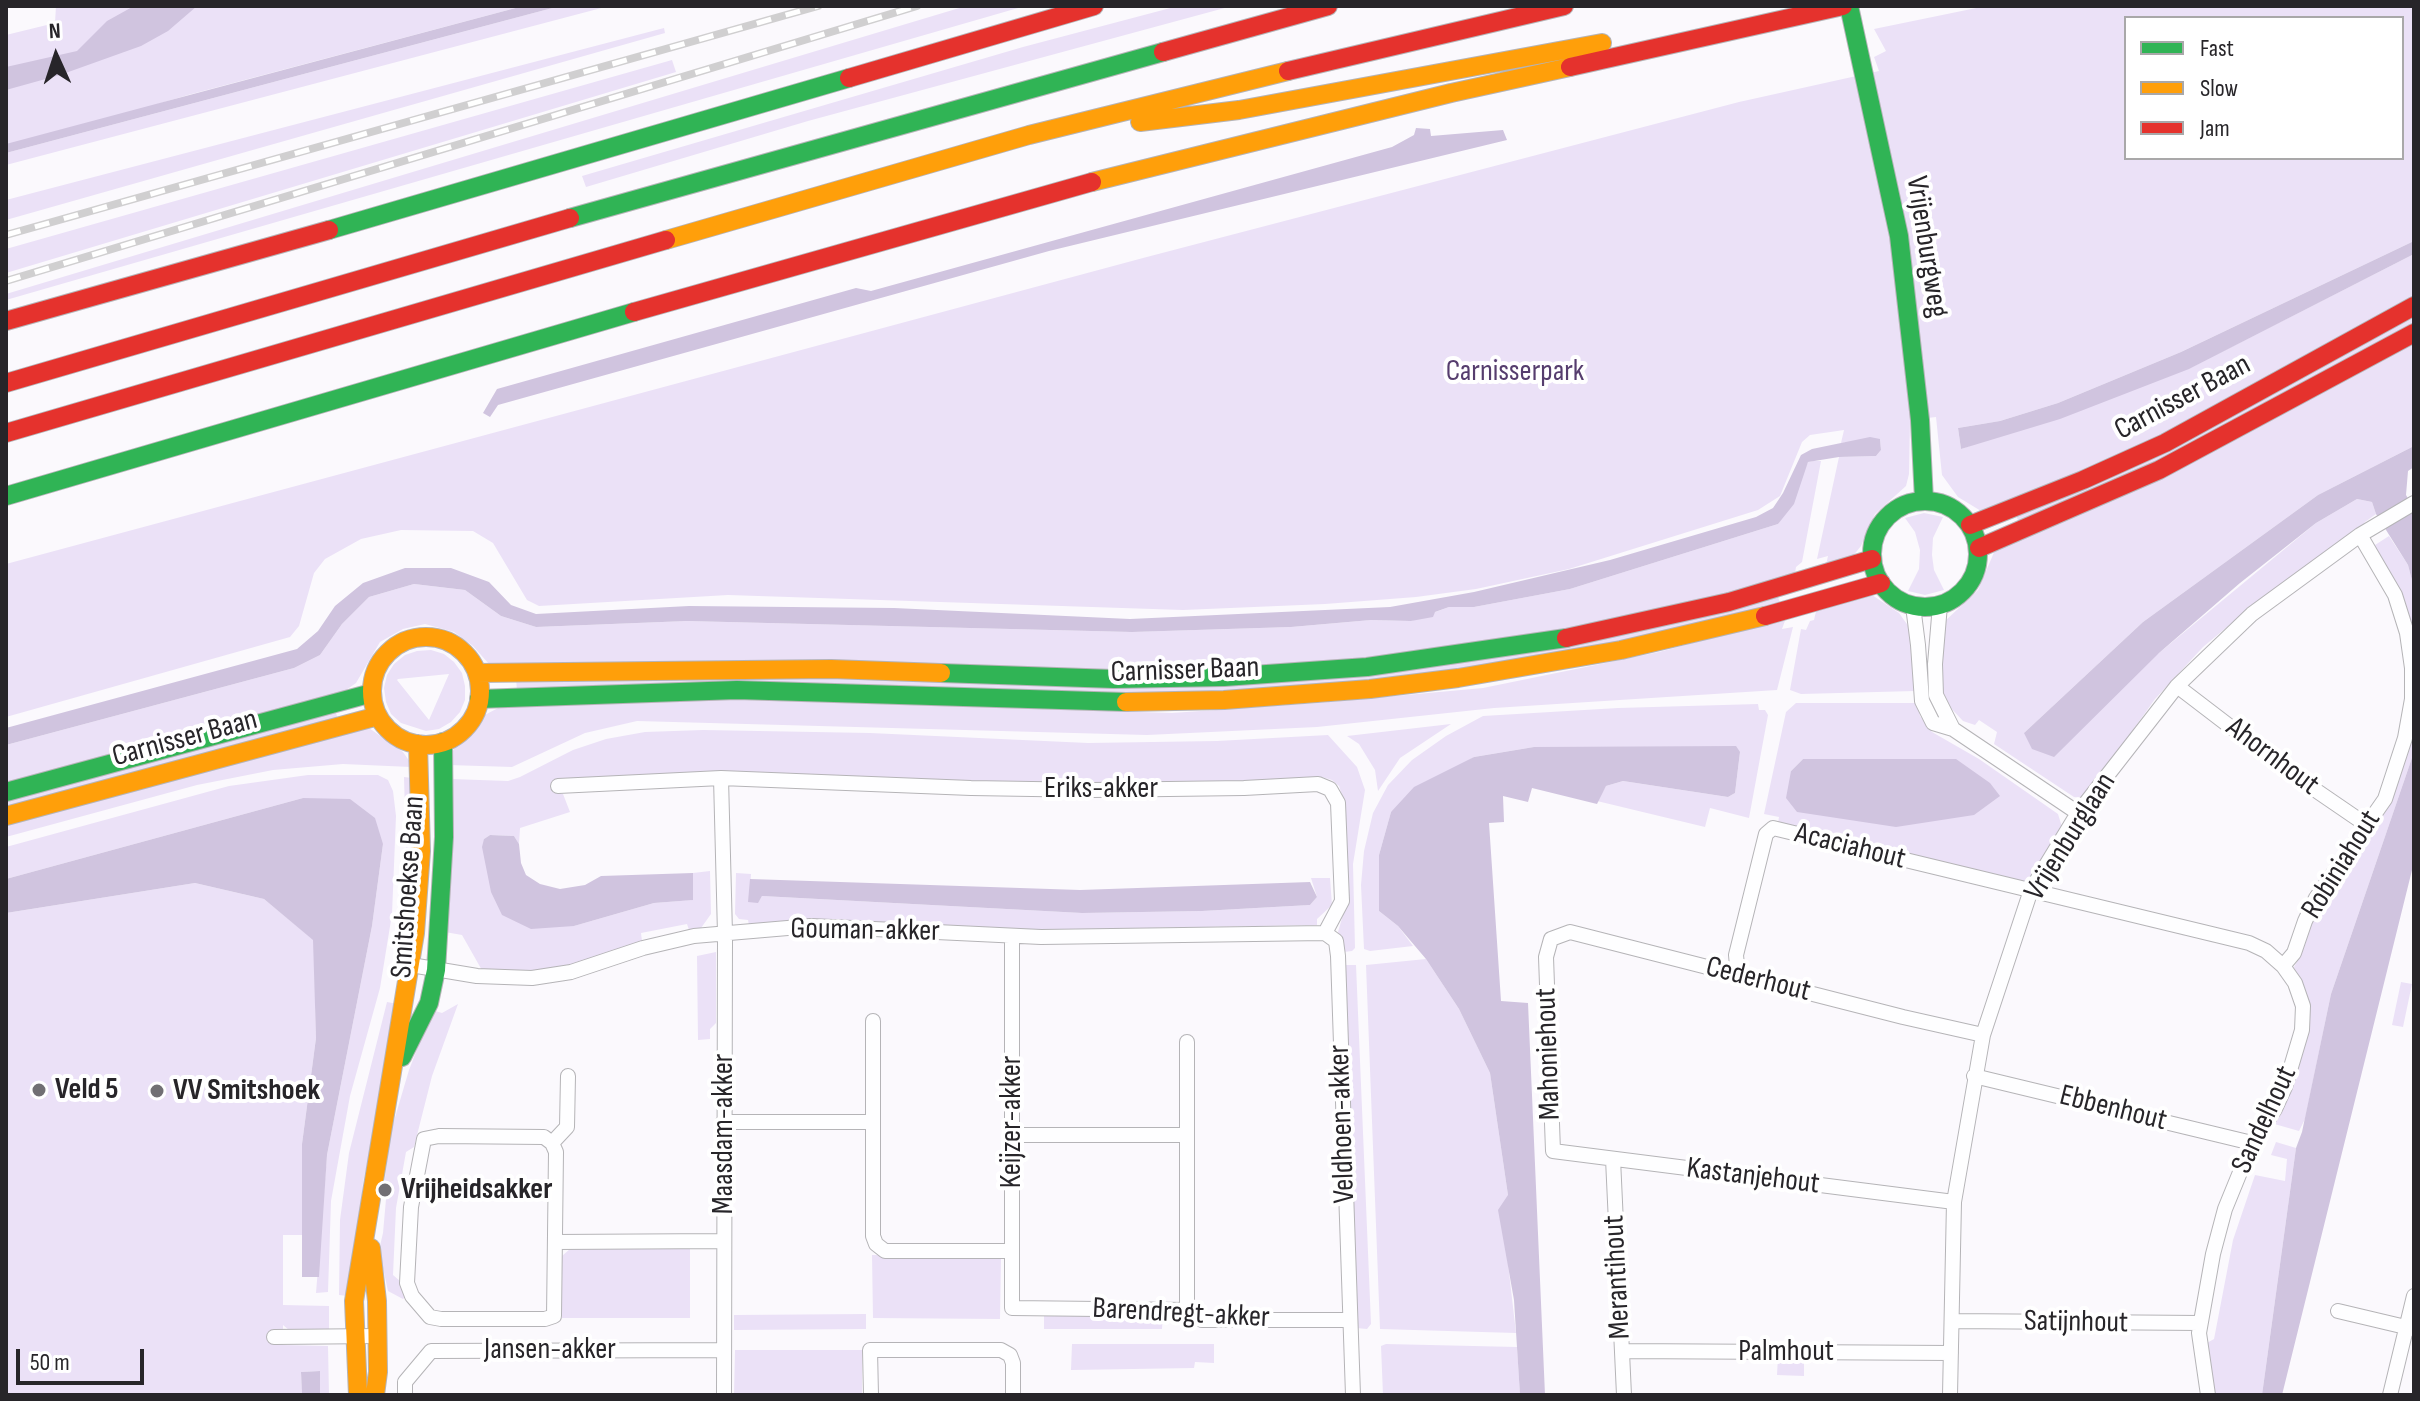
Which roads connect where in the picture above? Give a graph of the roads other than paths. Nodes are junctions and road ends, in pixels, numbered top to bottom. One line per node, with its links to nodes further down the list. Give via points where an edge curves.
1 (1094, 6): 7 (main road)
2 (1328, 6): 12 (main road, via 434,255)
3 (1564, 6): 6 (main road)
4 (1836, 6): 6 (main road, via 1553,51 1239,110)
5 (1846, 6): 14 (main road, via 1451,93 1069,188); 15 (main road, Vrijenburgweg, via 1899,236)
6 (1029, 135): 13 (main road)
7 (188, 271): 9 (main road); 11 (main road)
8 (2414, 306): 17 (main road, Carnisser Baan, via 2165,443)
9 (6, 321)
10 (2414, 333): 19 (main road, Carnisser Baan, via 2159,470)
11 (6, 339)
12 (6, 383)
13 (6, 433)
14 (6, 496)
15 (1924, 500): 17 (main road, via 1955,509); 20 (main road, via 1889,514 1875,535)
16 (2414, 503): 18 (street, Vrijenburglaan)
17 (1970, 525): 19 (main road)
18 (2360, 535): 25 (street, Vrijenburglaan, via 2252,614); 37 (street, Robiniahout, via 2395,595 2412,668 2412,699 2399,761)
19 (1979, 548): 22 (main road, via 1970,584)
20 (1872, 559): 21 (main road); 24 (main road, Carnisser Baan, via 1729,602 1618,628 1367,667 1114,679 831,669)
21 (1881, 583): 23 (main road); 27 (main road, Carnisser Baan, via 1728,627 1621,650 1370,689 1115,702 737,690)
22 (1940, 605): 23 (main road); 29 (street, via 1936,695)
23 (1913, 606): 29 (street, via 1922,701 1933,723)
24 (477, 673): 26 (main road, via 450,643 423,637 386,655); 27 (main road)
25 (2177, 686): 35 (street, Vrijenburglaan); 37 (street, Ahornhout)
26 (372, 693): 28 (main road); 34 (main road, Carnisser Baan)
27 (479, 699): 30 (main road, via 467,726)
28 (378, 716): 31 (main road, via 395,735); 36 (main road, Carnisser Baan)
29 (1953, 729): 35 (street)
30 (443, 742): 31 (main road); 45 (main road, Smitshoekse Baan)
31 (418, 744): 43 (main road, Smitshoekse Baan, via 421,851)
32 (721, 778): 33 (street, Eriks-akker); 39 (street, Eriks-akker, via 1062,789 1318,784 1330,789 1338,803 1342,887 1342,901); 40 (street)
33 (558, 786)
34 (6, 792)
35 (2078, 813): 38 (street, Vrijenburglaan)
36 (6, 816)
37 (2368, 826): 44 (street, Robiniahout, via 2316,898 2294,953)
38 (2031, 890): 44 (street, Sandelhout, via 2249,943); 46 (street, Acaciahout, via 1773,828 1766,834 1736,955); 48 (street, Vrijenburglaan)
39 (1325, 933): 41 (street, Gouman-akker); 70 (street, Veldhoen-akker, via 1336,941 1338,956)
40 (725, 934): 41 (street, Gouman-akker, via 811,926); 45 (street, Gouman-akker, via 694,936 532,978); 53 (street, Maasdam-akker)
41 (1012, 936): 55 (street, Keijzer-akker)
42 (1546, 957): 46 (street, Cederhout, via 1551,939 1570,932); 59 (street, Mahoniehout)
43 (411, 965): 45 (street, Gouman-akker); 50 (main road, Smitshoekse Baan)
44 (2283, 966): 58 (street, Sandelhout, via 2303,1006 2302,1030 2285,1087)
45 (436, 970): 50 (main road, Smitshoekse Baan, via 429,1003)
46 (1738, 976): 48 (street, Cederhout)
47 (873, 1021): 54 (street)
48 (1983, 1035): 52 (street, Vrijenburglaan)
49 (1187, 1042): 56 (street)
50 (394, 1075): 62 (main road, Smitshoekse Baan)
51 (568, 1076): 57 (street, via 567,1127)
52 (1974, 1076): 58 (street, Ebbenhout); 61 (street, Vrijenburglaan)
53 (723, 1122): 54 (street); 63 (street, Maasdam-akker)
54 (873, 1122): 65 (street, via 876,1244 885,1251)
55 (1012, 1135): 56 (street); 65 (street, Keijzer-akker)
56 (1187, 1135): 68 (street)
57 (552, 1143): 64 (street); 64 (street, via 544,1137 424,1139 411,1207 407,1283 430,1317 545,1319 554,1316)
58 (2252, 1143): 72 (street, Sandelhout, via 2225,1209)
59 (1553, 1151): 60 (street, Kastanjehout)
60 (1613, 1159): 61 (street, Kastanjehout); 78 (street, Merantihout)
61 (1954, 1202): 71 (street, Vrijenburglaan)
62 (368, 1228): 74 (main road, Smitshoekse Baan); 76 (main road, Smitshoekse Baan, via 354,1301)
63 (723, 1241): 64 (street); 77 (street, Maasdam-akker)
64 (555, 1242)
65 (1012, 1251): 67 (street, Keijzer-akker)
66 (2414, 1296): 73 (street)
67 (1012, 1308): 68 (street, Barendregt-akker)
68 (1187, 1310): 70 (street, Barendregt-akker, via 1202,1320)
69 (2338, 1311): 73 (street)
70 (1350, 1320): 86 (street, Veldhoen-akker)
71 (1952, 1321): 72 (street, Satijnhout); 79 (street, Vrijenburglaan)
72 (2200, 1323): 89 (street, Sandelhout)
73 (2410, 1328): 90 (street)
74 (378, 1336): 76 (street); 81 (main road, Smitshoekse Baan)
75 (274, 1337): 76 (street)
76 (355, 1338): 80 (main road, Smitshoekse Baan)
77 (723, 1350): 82 (street, Jansen-akker, via 431,1351 405,1382); 83 (street, Maasdam-akker)
78 (1622, 1351): 79 (street, Palmhout); 87 (street, Merantihout)
79 (1951, 1353): 88 (street, Vrijenburglaan)
80 (358, 1395)
81 (375, 1395)
82 (405, 1395)
83 (724, 1395)
84 (871, 1395): 85 (street, via 870,1350 1001,1350 1013,1363)
85 (1013, 1395)
86 (1353, 1395)
87 (1624, 1395)
88 (1950, 1395)
89 (2208, 1395)
90 (2390, 1395)

